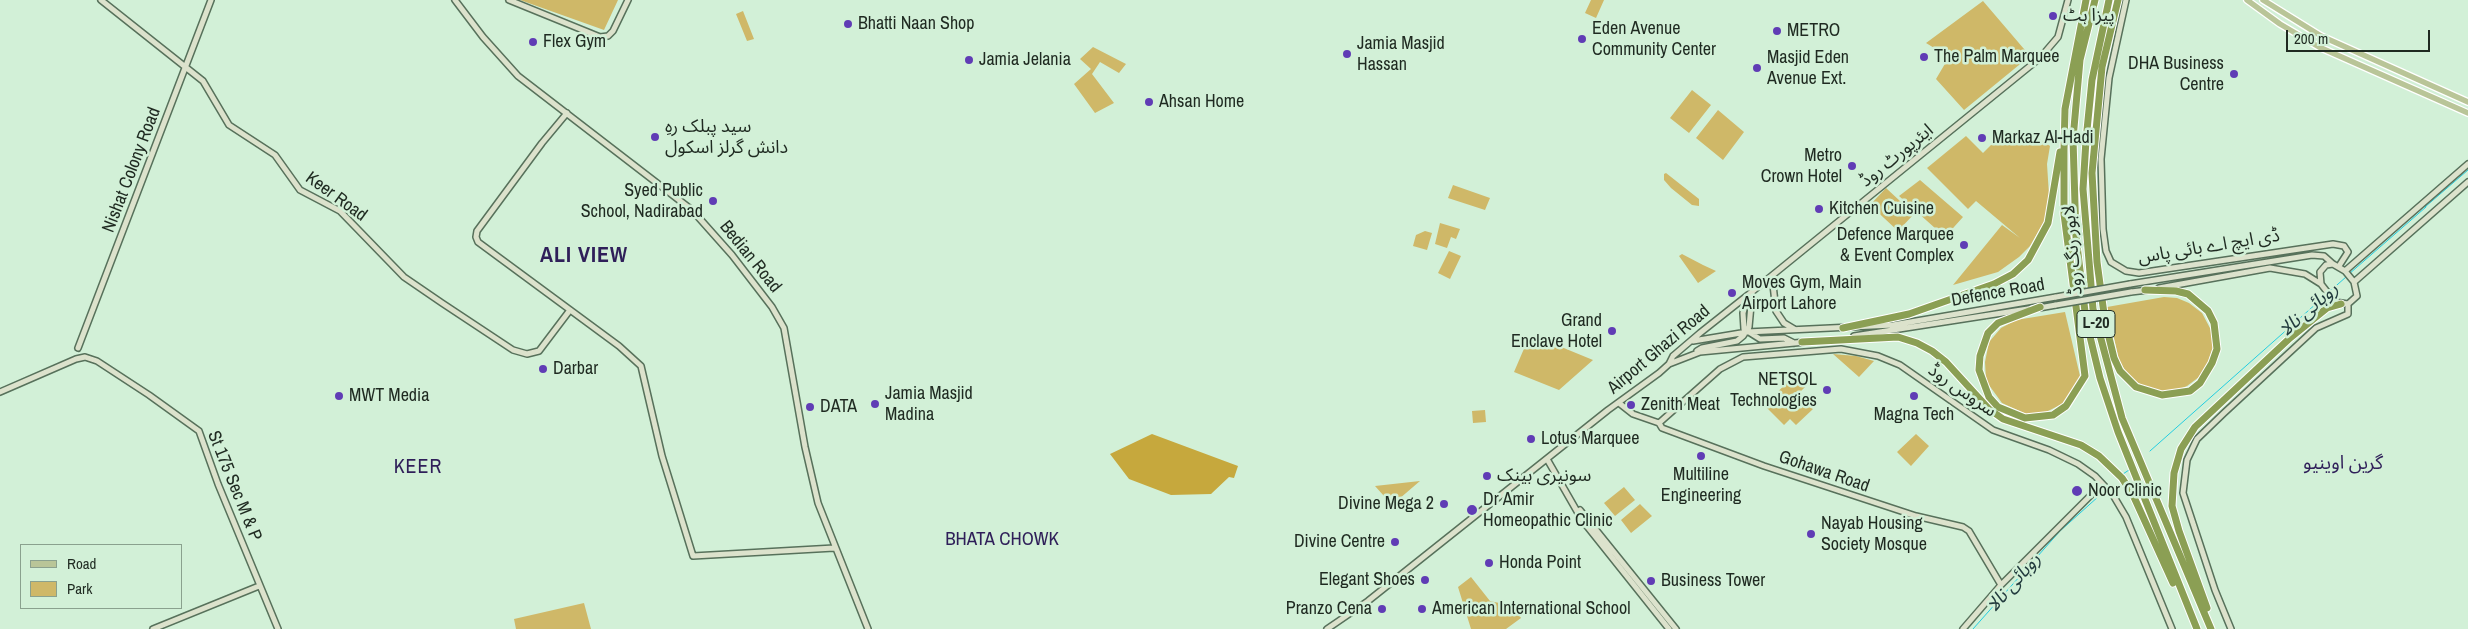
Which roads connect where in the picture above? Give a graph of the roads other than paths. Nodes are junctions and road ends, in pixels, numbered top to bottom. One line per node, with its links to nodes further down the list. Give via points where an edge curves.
1 (101, 0): 14 (street, Keer Road)
2 (212, 0): 14 (street, Nishat Colony Road)
3 (455, 0): 16 (street, Bedian Road, via 518,76)
4 (509, 0): 5 (street, via 600,37 613,31)
5 (628, 0)
6 (2068, 0): 24 (street, ایئرپورٹ روڈ, via 2058,37 2040,58)
7 (2086, 0): 18 (highway, via 2070,77)
8 (2095, 0): 58 (highway, لاہور رنگ روڈ / L-20, via 2080,60 2073,139 2076,237 2086,320 2118,432)
9 (2109, 0): 59 (highway, لاہور رنگ روڈ / L-20, via 2092,80 2083,189 2093,309 2122,418)
10 (2118, 0): 27 (highway, via 2102,67 2092,173 2094,235 2105,320 2120,371 2136,387 2162,395 2190,391 2200,383 2217,349 2214,323 2208,311 2188,294)
11 (2126, 0): 22 (street, ڈی ایچ اے بائی پاس, via 2109,78 2101,159 2103,229 2111,262 2126,271 2139,273 2332,244 2344,246 2348,252)
12 (2247, 0): 17 (main road, via 2319,47)
13 (2263, 0): 15 (main road, via 2321,36)
14 (186, 68): 31 (street, Keer Road, via 207,86 229,125 275,155 300,190 340,212 422,291 513,350 527,354 539,351); 38 (street, Nishat Colony Road)
15 (2468, 102)
16 (567, 113): 31 (street, via 477,231 476,237 478,242); 47 (street, Bedian Road, via 692,210 737,260 782,322 807,457 818,503)
17 (2468, 113)
18 (2064, 128): 30 (highway, via 2064,214 2085,376 2077,392 2052,415 2024,418 1998,406 1989,396 1980,370 1980,356 1988,333 1998,322); 32 (highway, via 2053,207 2028,260 1994,284 1909,314)
19 (2468, 164): 23 (street)
20 (2468, 182): 25 (street)
21 (2333, 264): 22 (street); 26 (street, via 2326,265 2320,272); 32 (street, Defence Road, bridge, via 2324,256 2312,255 1893,326)
22 (2340, 266): 23 (street)
23 (2345, 271): 25 (street)
24 (1772, 276): 28 (street, ایئرپورٹ روڈ); 33 (street, via 1776,311 1784,323)
25 (2354, 282): 29 (street, via 2357,296)
26 (2320, 284): 27 (street, Defence Road, via 2305,274 2270,268); 29 (street, via 2331,298)
27 (2145, 290): 30 (street, Defence Road, bridge)
28 (1750, 294): 34 (street, via 1742,321); 35 (street, Airport Ghazi Road)
29 (2345, 304): 59 (highway, via 2327,308 2290,338 2195,427 2181,449 2174,473 2172,506); 60 (street, via 2350,309 2348,314 2316,328 2197,439 2187,460 2183,492)
30 (2040, 307): 37 (street, Defence Road, via 1892,332)
31 (570, 310): 47 (street, via 632,355 641,366 662,456 693,556)
32 (1843, 328): 33 (street, Defence Road)
33 (1794, 329): 34 (street, Defence Road)
34 (1746, 332): 35 (street, Defence Road); 36 (street, via 1760,339 1784,338); 39 (street, via 1737,341 1702,348)
35 (1692, 341): 40 (street, Airport Ghazi Road, via 1673,356)
36 (1794, 342): 37 (street, Defence Road); 39 (street)
37 (1802, 342): 58 (highway, via 1879,337 1912,341 1946,362 1989,410 2003,420 2081,445 2099,456 2122,478 2133,495)
38 (78, 348)
39 (1694, 353): 40 (street)
40 (1669, 364): 42 (street, Airport Ghazi Road)
41 (0, 392): 49 (street, St 175 Sec M & P, via 85,357 97,361 199,431)
42 (1619, 403): 43 (street, Gohawa Road, via 1633,414); 44 (street, Airport Ghazi Road)
43 (1659, 423): 45 (street, سروس روڈ, via 1720,369 1743,358 1841,349 1878,356 1900,365 1993,430 2078,464); 48 (street, Gohawa Road, via 1662,428 1693,440 1848,495 1963,527 1969,531)
44 (1547, 459): 46 (street); 53 (street, Airport Ghazi Road, via 1394,581)
45 (2102, 484): 48 (street); 57 (street, سروس روڈ, via 2113,494 2126,517)
46 (1578, 508): 54 (street, via 1582,520); 55 (street)
47 (834, 548): 52 (street, Bedian Road)
48 (2001, 585): 56 (street)
49 (259, 586): 50 (street); 51 (street, St 175 Sec M & P)
50 (153, 629)
51 (278, 629)
52 (868, 629)
53 (1327, 629)
54 (1669, 629)
55 (1676, 629)
56 (1963, 629)
57 (2172, 629)
58 (2195, 629)
59 (2212, 629)
60 (2232, 629)

